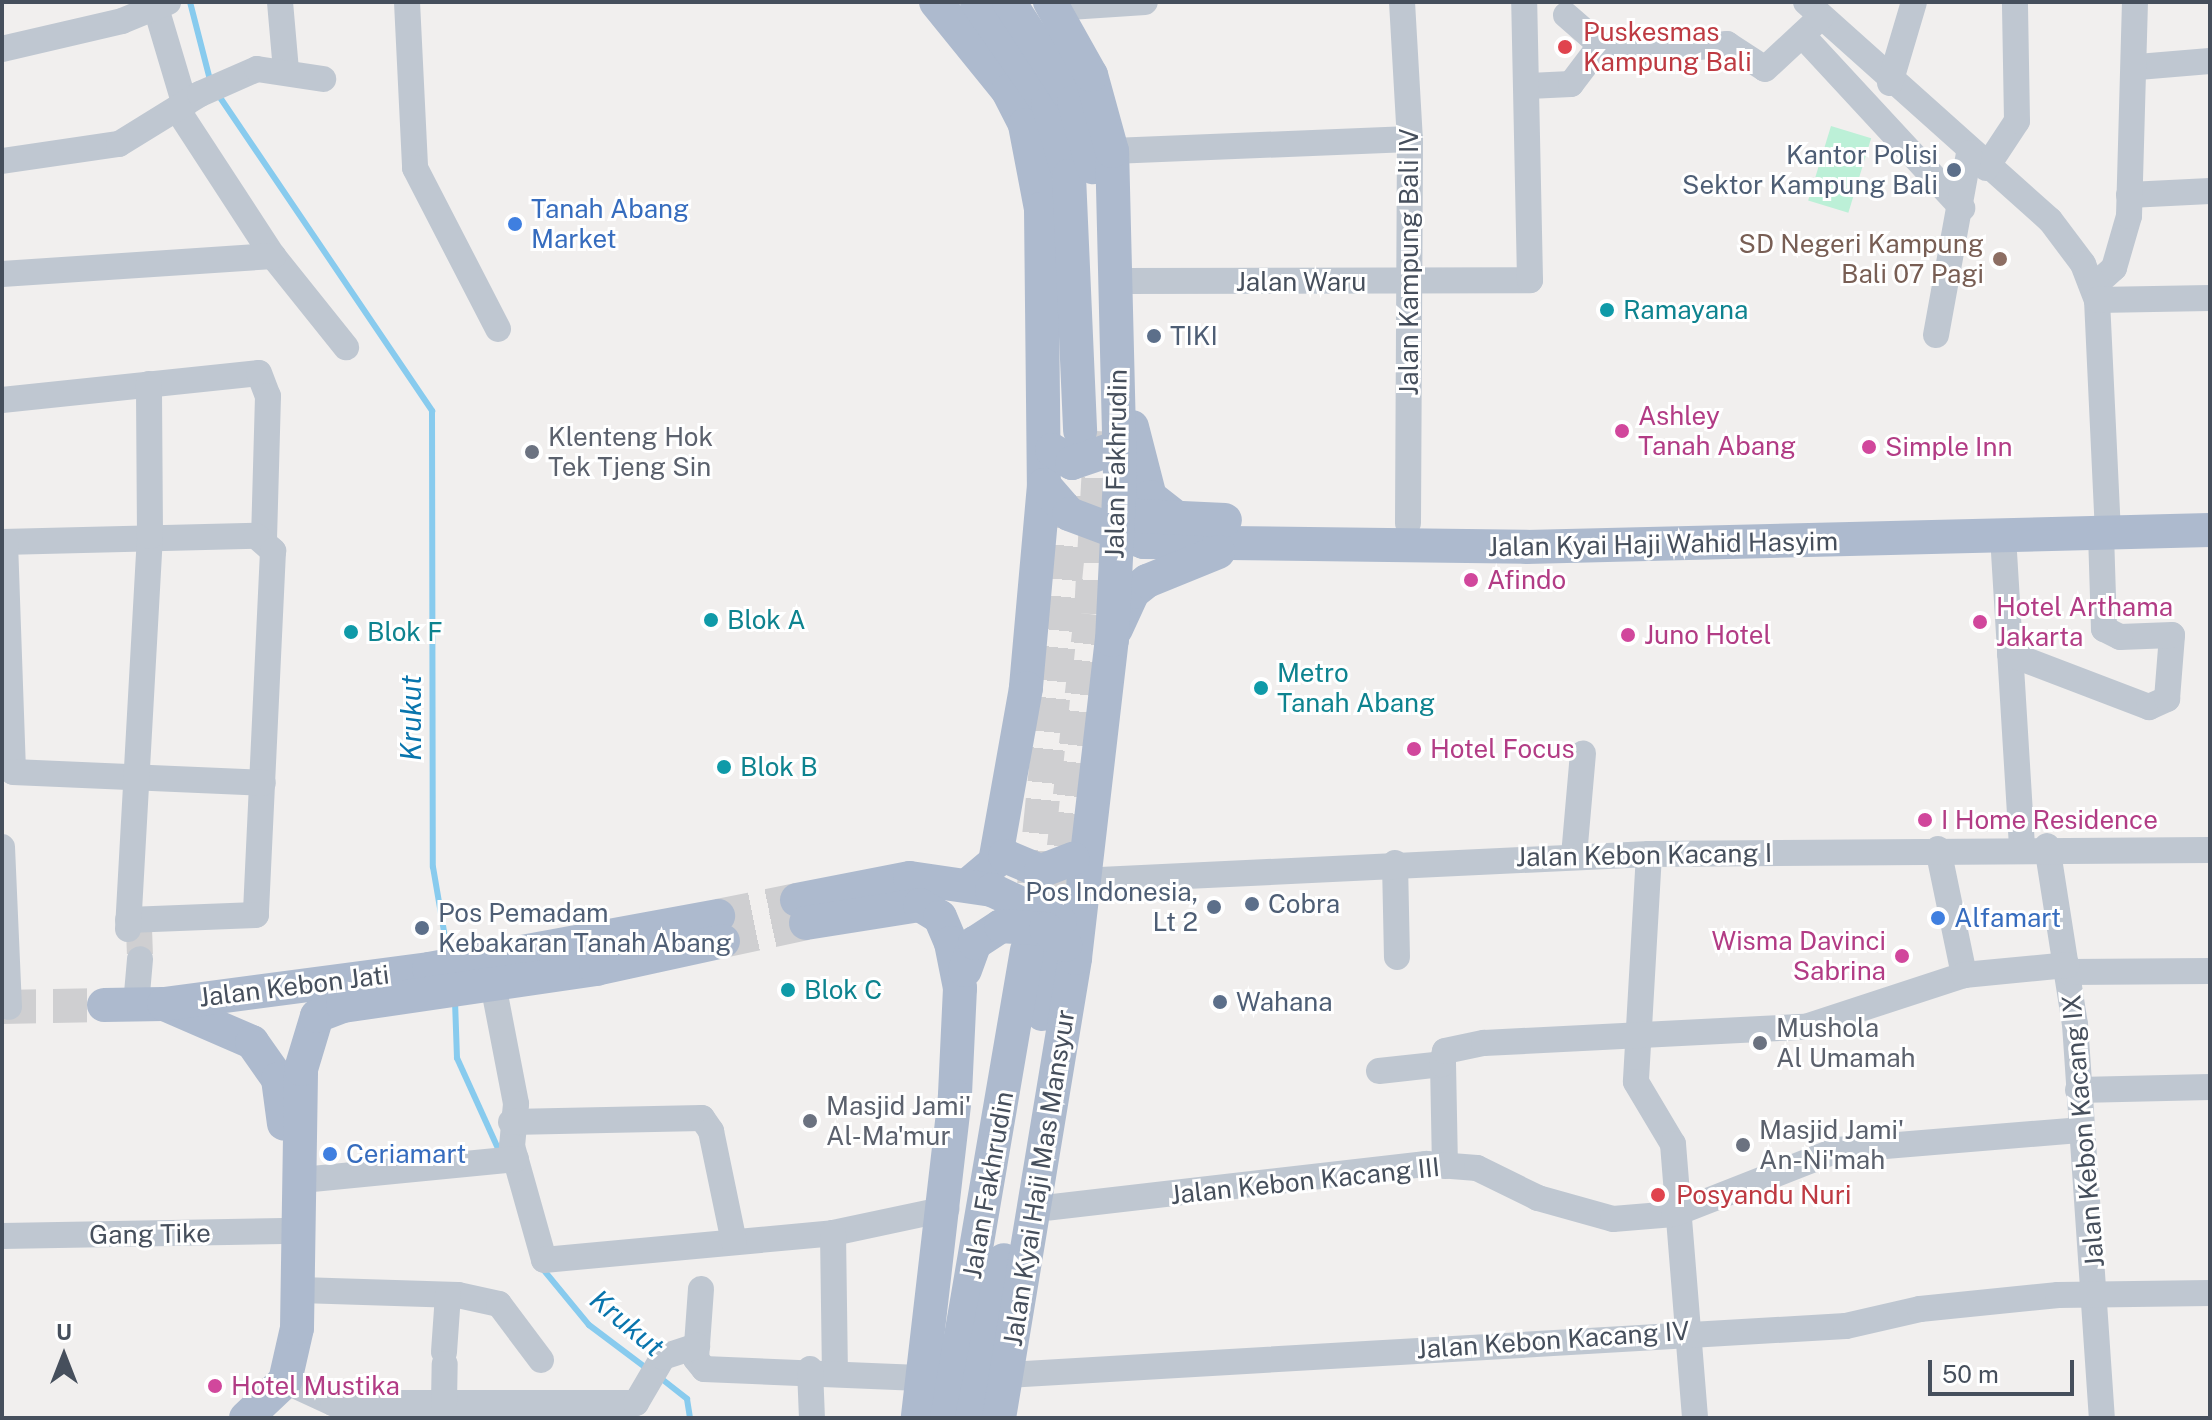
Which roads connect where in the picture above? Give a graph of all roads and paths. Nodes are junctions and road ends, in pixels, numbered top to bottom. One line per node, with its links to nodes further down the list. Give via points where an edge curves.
1 (280, 2): 20 (street)
2 (407, 2): 38 (street, via 415,168)
3 (936, 2): 45 (main road, via 1008,91 1034,161 1041,209)
4 (977, 2): 44 (main road, Jalan Fakhrudin, via 1048,104 1069,176)
5 (1009, 2): 44 (main road, Jalan Fakhrudin, via 1074,102 1093,159)
6 (1145, 2): 13 (street)
7 (1402, 2): 25 (street, Jalan Kampung Bali IV)
8 (1524, 2): 23 (street)
9 (1914, 2): 22 (street)
10 (2015, 2): 28 (street, via 2017,121)
11 (2135, 2): 19 (street)
12 (162, 5): 17 (street); 24 (street)
13 (1062, 6): 26 (main road, Jalan Fakhrudin, via 1091,75)
14 (1566, 15): 16 (street)
15 (1811, 21): 16 (street, via 1765,69 1727,44 1613,56); 22 (street); 31 (street)
16 (1599, 47): 23 (street, via 1571,84)
17 (2, 49)
18 (2210, 61): 19 (street)
19 (2138, 67): 30 (street)
20 (286, 70): 21 (street); 24 (street, via 257,69)
21 (323, 79)
22 (1890, 83): 28 (street)
23 (1529, 86): 35 (street, Jalan Waru, via 1530,280)
24 (188, 103): 27 (street, via 91,154); 32 (street)
25 (1410, 139): 26 (street); 35 (street, Jalan Kampung Bali IV)
26 (1112, 151): 34 (main road, Jalan Fakhrudin)
27 (2, 161)
28 (1978, 161): 31 (street); 36 (street, via 2050,220)
29 (2210, 191): 30 (street)
30 (2129, 195): 36 (street, via 2123,246)
31 (1962, 208): 39 (street)
32 (273, 256): 33 (street); 40 (street)
33 (2, 274)
34 (1119, 281): 35 (street, Jalan Waru); 42 (main road, Jalan Fakhrudin)
35 (1411, 283): 49 (street, Jalan Kampung Bali IV)
36 (2096, 293): 37 (street); 51 (street)
37 (2210, 298)
38 (498, 329)
39 (1936, 335)
40 (346, 347)
41 (149, 384): 43 (street); 53 (street); 55 (street, via 250,372 265,379)
42 (1118, 391): 44 (main road, Jalan Fakhrudin); 48 (main road, via 1129,408 1150,497)
43 (2, 400)
44 (1102, 439): 45 (main road, bridge, via 1072,463); 50 (main road, Jalan Fakhrudin)
45 (1047, 444): 46 (main road)
46 (1044, 485): 50 (main road, via 1069,514); 67 (main road, via 1026,688)
47 (2210, 509): 51 (main road, Jalan Kyai Haji Wahid Hasyim)
48 (1178, 519): 49 (main road, Jalan Kyai Haji Wahid Hasyim); 50 (main road, Jalan Kyai Haji Wahid Hasyim)
49 (1408, 523): 51 (main road, Jalan Kyai Haji Wahid Hasyim)
50 (1117, 526): 57 (main road, Jalan Kyai Haji Wahid Hasyim); 58 (main road, Jalan Fakhrudin)
51 (2106, 526): 52 (main road, Jalan Kyai Haji Wahid Hasyim); 54 (main road, Jalan Kyai Haji Wahid Hasyim); 59 (street, via 2104,629 2120,637 2172,635 2167,699 2149,707)
52 (2210, 530)
53 (150, 536): 55 (street); 56 (street); 61 (street)
54 (2003, 536): 57 (main road, Jalan Kyai Haji Wahid Hasyim, via 1526,547); 59 (street, Jalan Kebon Kacang IX)
55 (264, 537): 62 (street, via 273,551)
56 (3, 542): 61 (street, via 13,772)
57 (1249, 543): 58 (main road, via 1147,581 1133,592)
58 (1112, 640): 71 (main road, Jalan Fakhrudin)
59 (2010, 654): 63 (street, Jalan Kebon Kacang IX)
60 (1583, 753): 69 (street)
61 (139, 782): 62 (street); 62 (street, via 133,921 255,918)
62 (263, 783)
63 (2035, 846): 65 (street, Jalan Kebon Kacang I); 66 (street, Jalan Kebon Kacang I); 77 (street, Jalan Kebon Kacang IX)
64 (2, 847): 84 (street)
65 (1938, 849): 68 (street, Jalan Kebon Kacang I); 79 (street)
66 (2210, 850)
67 (1002, 851): 71 (main road, bridge, via 1041,871); 72 (main road)
68 (1649, 854): 69 (street, Jalan Kebon Kacang I); 85 (street)
69 (1574, 856): 70 (street, Jalan Kebon Kacang I)
70 (1395, 863): 71 (street, Jalan Kebon Kacang I); 75 (street)
71 (1078, 864): 74 (main road, Jalan Fakhrudin)
72 (982, 886): 74 (main road, bridge); 81 (main road, via 910,878 802,911 900,904 931,909 947,928)
73 (721, 928): 80 (main road, Jalan Kebon Jati)
74 (1059, 946): 81 (main road, bridge, via 1046,929 1001,926 975,943); 96 (main road, Jalan Kyai Haji Mas Mansyur); 118 (main road, Jalan Fakhrudin); 119 (main road, Jalan Fakhrudin)
75 (1397, 957)
76 (135, 963): 83 (street)
77 (2068, 968): 78 (street); 79 (street); 89 (street, Jalan Kebon Kacang IX)
78 (2210, 971)
79 (1964, 975): 85 (street, via 1805,1027)
80 (488, 976): 82 (main road, Jalan Kebon Jati); 90 (street, via 516,1104)
81 (963, 979): 95 (main road)
82 (431, 980): 83 (main road, Jalan Kebon Jati); 94 (main road, Jalan Kebon Jati, via 327,1010 309,1027 301,1069)
83 (134, 1005): 98 (main road, via 235,1031 267,1058 283,1103)
84 (9, 1007)
85 (1639, 1032): 86 (street, via 1484,1043 1445,1051); 97 (street, via 1638,1096 1673,1144)
86 (1443, 1063): 87 (street); 93 (street)
87 (1379, 1071)
88 (2210, 1087): 89 (street)
89 (2078, 1090): 91 (street, Jalan Kebon Kacang IX)
90 (511, 1122): 92 (street); 101 (street, via 702,1118 711,1131)
91 (2079, 1130): 97 (street, Jalan Kebon Kacang III, via 1837,1150); 104 (street, Jalan Kebon Kacang IX)
92 (508, 1161): 94 (street); 101 (street, via 544,1260)
93 (1445, 1166): 96 (street, Jalan Kebon Kacang III); 97 (street, Jalan Kebon Kacang III, via 1477,1168 1587,1215)
94 (302, 1180): 98 (main road)
95 (946, 1209): 99 (street); 112 (main road)
96 (1036, 1209): 111 (main road, Jalan Kyai Haji Mas Mansyur)
97 (1674, 1214): 107 (street)
98 (297, 1223): 100 (street, Gang Tike); 103 (main road)
99 (833, 1233): 101 (street); 110 (street)
100 (2, 1236)
101 (734, 1242)
102 (701, 1289): 108 (street)
103 (300, 1290): 106 (street); 113 (main road)
104 (2098, 1292): 105 (street, Jalan Kebon Kacang IV); 107 (street, Jalan Kebon Kacang IV, via 1946,1305 1846,1326); 122 (street, Jalan Kebon Kacang IX)
105 (2210, 1293)
106 (448, 1295): 109 (street, via 499,1304); 114 (street)
107 (1687, 1331): 111 (street, Jalan Kebon Kacang IV); 121 (street)
108 (697, 1346): 110 (street, via 704,1369); 114 (street, via 677,1347 636,1403)
109 (541, 1360)
110 (823, 1369): 112 (street); 116 (street)
111 (1006, 1375): 120 (main road, Jalan Kyai Haji Mas Mansyur)
112 (920, 1378): 117 (main road)
113 (285, 1381): 114 (street, via 333,1403); 115 (main road)
114 (444, 1403)
115 (246, 1418)
116 (812, 1418)
117 (918, 1418)
118 (947, 1418)
119 (972, 1418)
120 (999, 1418)
121 (1695, 1418)
122 (2102, 1418)

